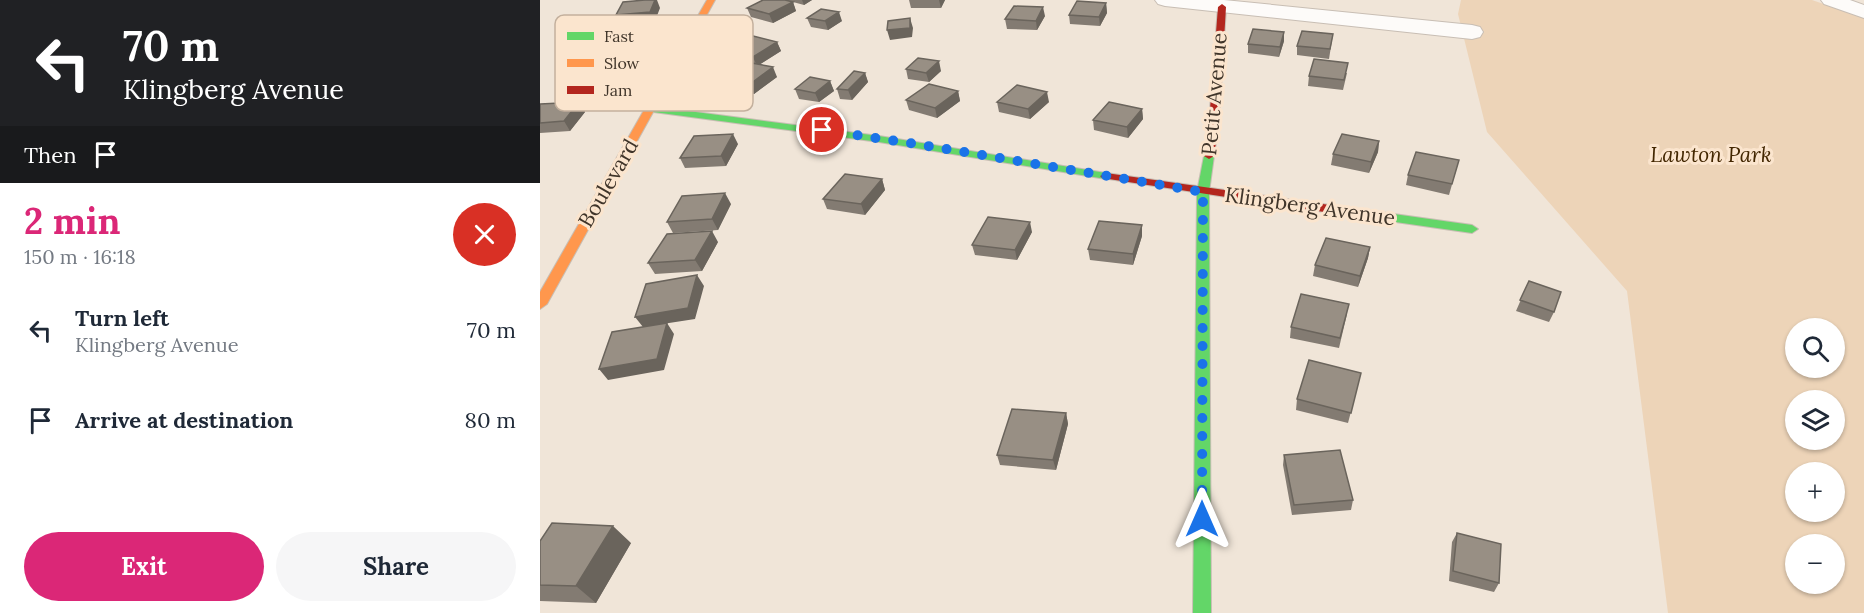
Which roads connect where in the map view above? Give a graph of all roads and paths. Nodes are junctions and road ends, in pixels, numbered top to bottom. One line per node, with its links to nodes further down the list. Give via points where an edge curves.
1 (711, 0): 6 (street, Boulevard)
2 (1164, 0): 4 (street)
3 (1831, 0): 5 (street)
4 (1222, 7): 7 (street); 10 (street, Petit Avenue, via 1214,122)
5 (1864, 12)
6 (703, 15)
7 (1472, 32)
8 (649, 111): 12 (street, Boulevard)
9 (660, 111): 10 (street, Klingberg Avenue, via 916,144)
10 (1203, 192): 11 (street, Klingberg Avenue); 13 (street, Petit Avenue)
11 (1472, 229)
12 (540, 304)
13 (1202, 613)

